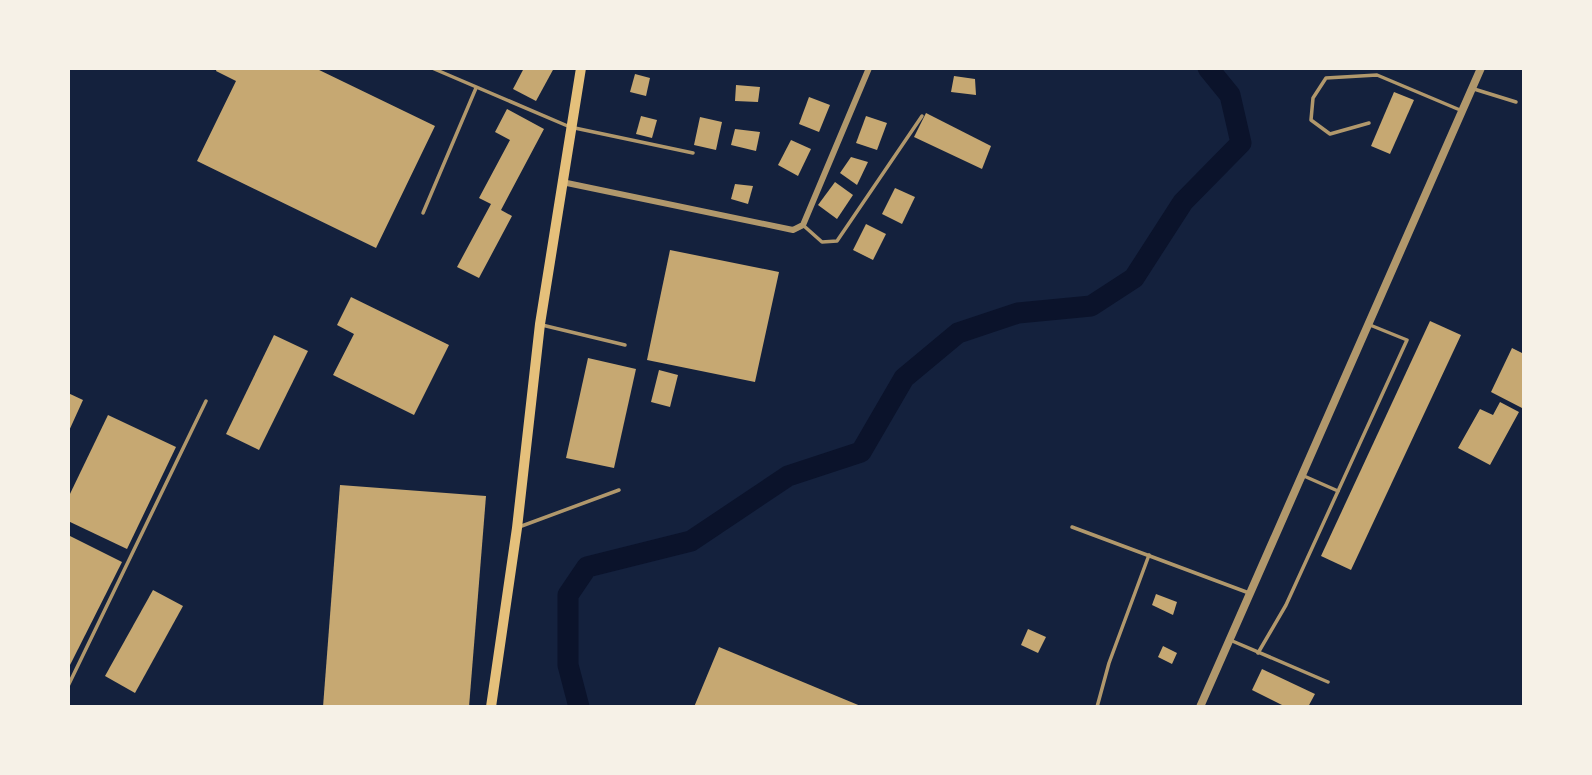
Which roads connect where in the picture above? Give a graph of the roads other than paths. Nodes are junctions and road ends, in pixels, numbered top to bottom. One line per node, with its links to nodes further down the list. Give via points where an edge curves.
1 (432, 68): 5 (lane)
2 (581, 68): 11 (main road)
3 (869, 68): 15 (street)
4 (1481, 68): 6 (street)
5 (476, 88): 11 (lane); 14 (lane)
6 (1472, 89): 7 (lane); 8 (street)
7 (1516, 102)
8 (1462, 111): 10 (lane, via 1377,75 1326,78 1313,98 1311,120 1330,134); 17 (street)
9 (922, 116): 15 (lane, via 837,242 822,242)
10 (1369, 123)
11 (570, 127): 12 (lane); 13 (main road)
12 (693, 153)
13 (562, 182): 15 (street, via 778,229); 16 (main road)
14 (424, 213)
15 (803, 225)
16 (540, 324): 18 (lane); 24 (main road)
17 (1370, 325): 20 (street); 22 (lane, via 1407,340)
18 (625, 345)
19 (206, 401): 30 (lane)
20 (1302, 475): 22 (lane); 26 (street)
21 (619, 490): 24 (lane)
22 (1338, 491): 28 (lane, via 1286,605)
23 (1072, 527): 25 (lane)
24 (517, 528): 31 (main road)
25 (1149, 555): 26 (lane); 32 (lane)
26 (1249, 593): 27 (street)
27 (1228, 639): 28 (lane); 33 (street)
28 (1258, 653): 29 (lane)
29 (1328, 682)
30 (68, 686)
31 (491, 707)
32 (1097, 707)
33 (1200, 707)

